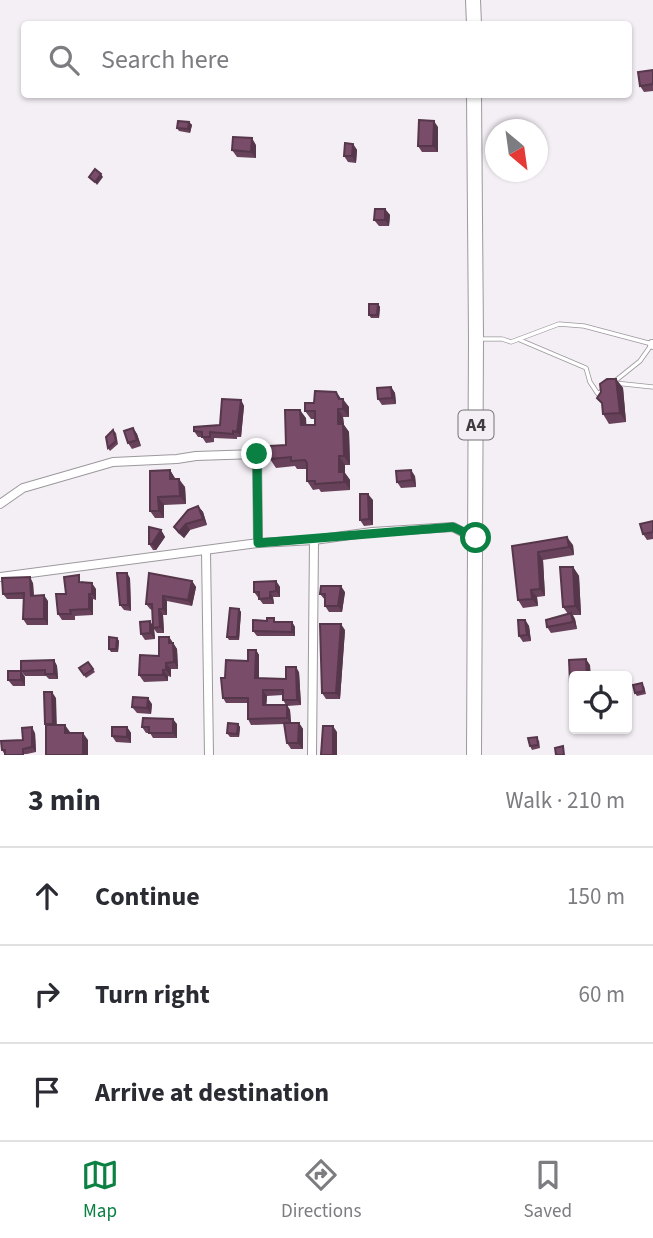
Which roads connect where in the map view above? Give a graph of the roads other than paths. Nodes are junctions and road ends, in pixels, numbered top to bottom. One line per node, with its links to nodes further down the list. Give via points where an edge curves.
1 (473, 0): 2 (highway)
2 (474, 21)
3 (474, 98): 4 (highway, A4)
4 (476, 339): 5 (lane); 10 (highway, A4)
5 (520, 340): 6 (lane, via 559,324 584,326); 7 (lane, via 586,368 598,394)
6 (652, 345): 7 (lane)
7 (613, 383): 8 (lane)
8 (653, 387)
9 (0, 504): 12 (street, via 23,488 113,462 257,454)
10 (476, 538): 11 (street, via 453,527); 17 (highway, A4)
11 (314, 540): 12 (street); 16 (street)
12 (258, 543): 13 (street)
13 (206, 551): 14 (street); 15 (street)
14 (0, 576)
15 (209, 755)
16 (312, 755)
17 (474, 755)

